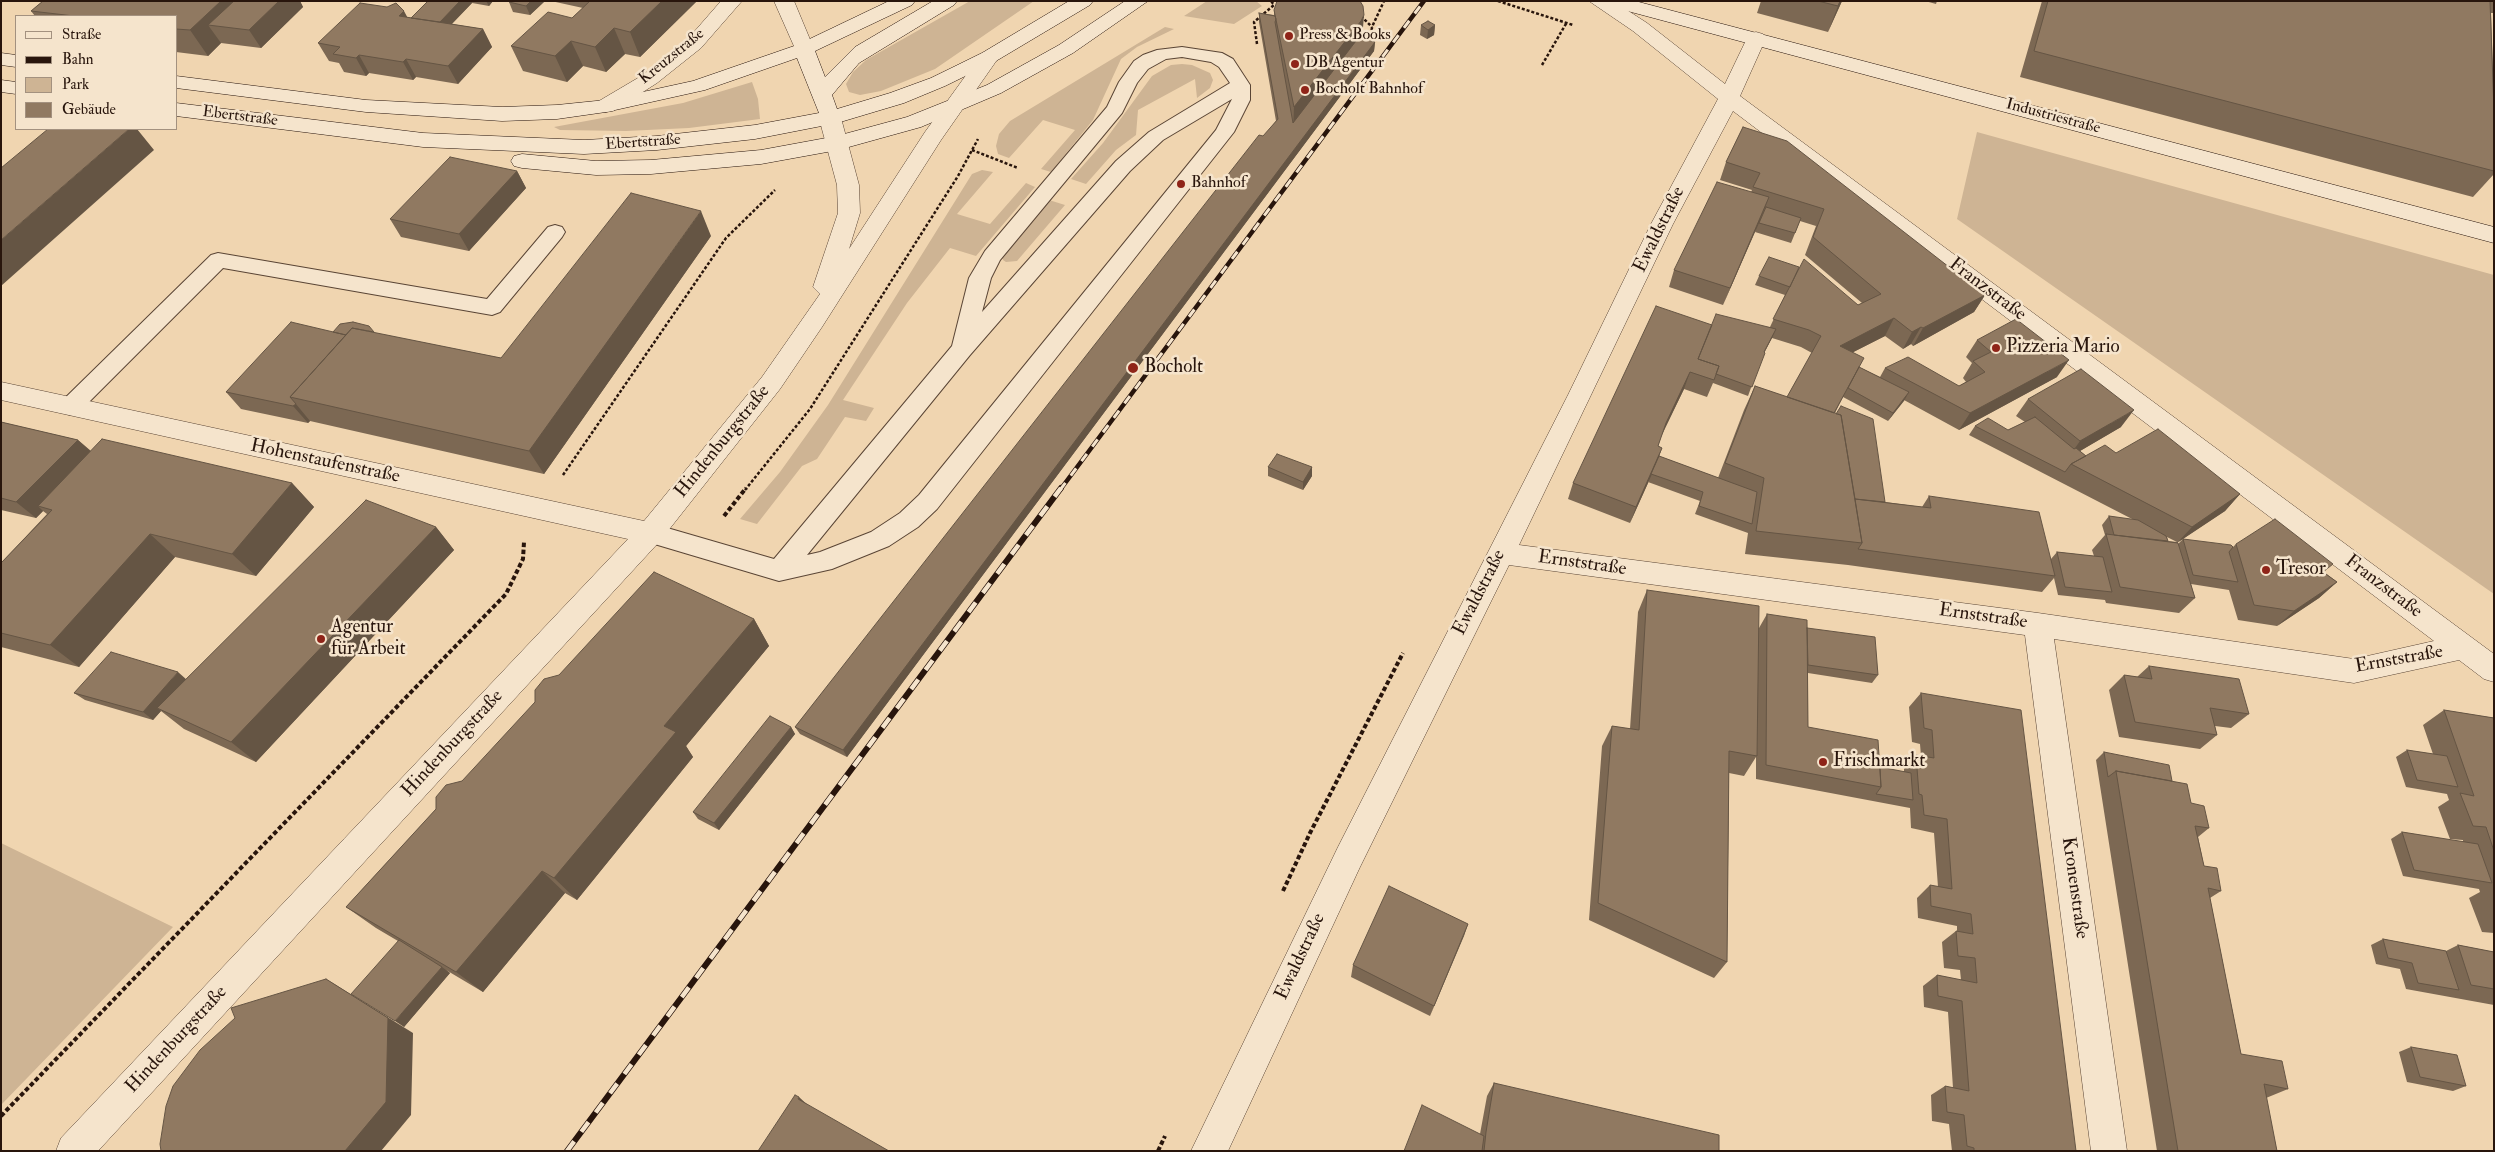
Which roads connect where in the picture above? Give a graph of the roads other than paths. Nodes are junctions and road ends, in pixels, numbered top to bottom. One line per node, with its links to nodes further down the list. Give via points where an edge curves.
1 (732, 1): 21 (street, Kreuzstraße, via 694,44)
2 (784, 1): 11 (street)
3 (906, 1): 11 (street, Ebertstraße)
4 (947, 1): 19 (street, via 862,51)
5 (1056, 1): 12 (street)
6 (1084, 1): 12 (street, Ebertstraße)
7 (1138, 1): 22 (street, via 1066,49)
8 (1599, 1): 20 (street, Franzstraße, via 1640,27)
9 (1612, 1): 10 (street, Industriestraße)
10 (1756, 38): 20 (street, Ewaldstraße); 28 (street, Industriestraße)
11 (804, 49): 19 (street, Hindenburgstraße); 21 (street, Ebertstraße, via 698,86)
12 (989, 58): 22 (street, Hindenburgstraße); 24 (street, Ebertstraße, via 897,98)
13 (1, 59): 14 (street)
14 (15, 61)
15 (178, 82): 21 (street, Ebertstraße, via 366,106 444,112 539,112)
16 (1241, 85): 30 (lane, via 1162,131 1123,166); 30 (lane, via 1226,64 1216,57 1198,53 1163,54 1141,64 1115,109 992,256 980,278); 35 (lane, via 1238,108 1224,132 928,502 909,520 880,539 823,562)
17 (1, 86): 18 (street)
18 (15, 88)
19 (822, 94): 24 (street, Hindenburgstraße)
20 (1729, 98): 34 (street, Ewaldstraße, via 1662,224); 37 (street, Franzstraße)
21 (606, 106)
22 (957, 106): 26 (street, via 914,122); 29 (street, Hindenburgstraße, via 933,137)
23 (178, 109): 25 (street, Ebertstraße)
24 (830, 118): 25 (street, Ebertstraße, via 755,132 584,147); 26 (street, Hindenburgstraße)
25 (423, 140): 26 (street, via 528,162 596,168 724,162)
26 (838, 143): 29 (street, Hindenburgstraße, via 848,185 849,213)
27 (555, 232): 32 (lane, via 492,307 218,260)
28 (2494, 235)
29 (814, 321): 33 (street, Hindenburgstraße, via 771,383)
30 (962, 349): 35 (lane)
31 (1, 391): 32 (street, Hohenstaufenstraße)
32 (71, 406): 33 (street, Hohenstaufenstraße)
33 (650, 533): 35 (lane); 39 (street, Hindenburgstraße)
34 (1500, 553): 36 (street, Ernststraße); 40 (street, Ewaldstraße, via 1349,856)
35 (779, 571)
36 (2038, 625): 37 (street, Ernststraße, via 2354,670); 41 (street, Kronenstraße)
37 (2464, 647): 38 (street, Franzstraße)
38 (2494, 670)
39 (74, 1151)
40 (1209, 1151)
41 (2110, 1151)

